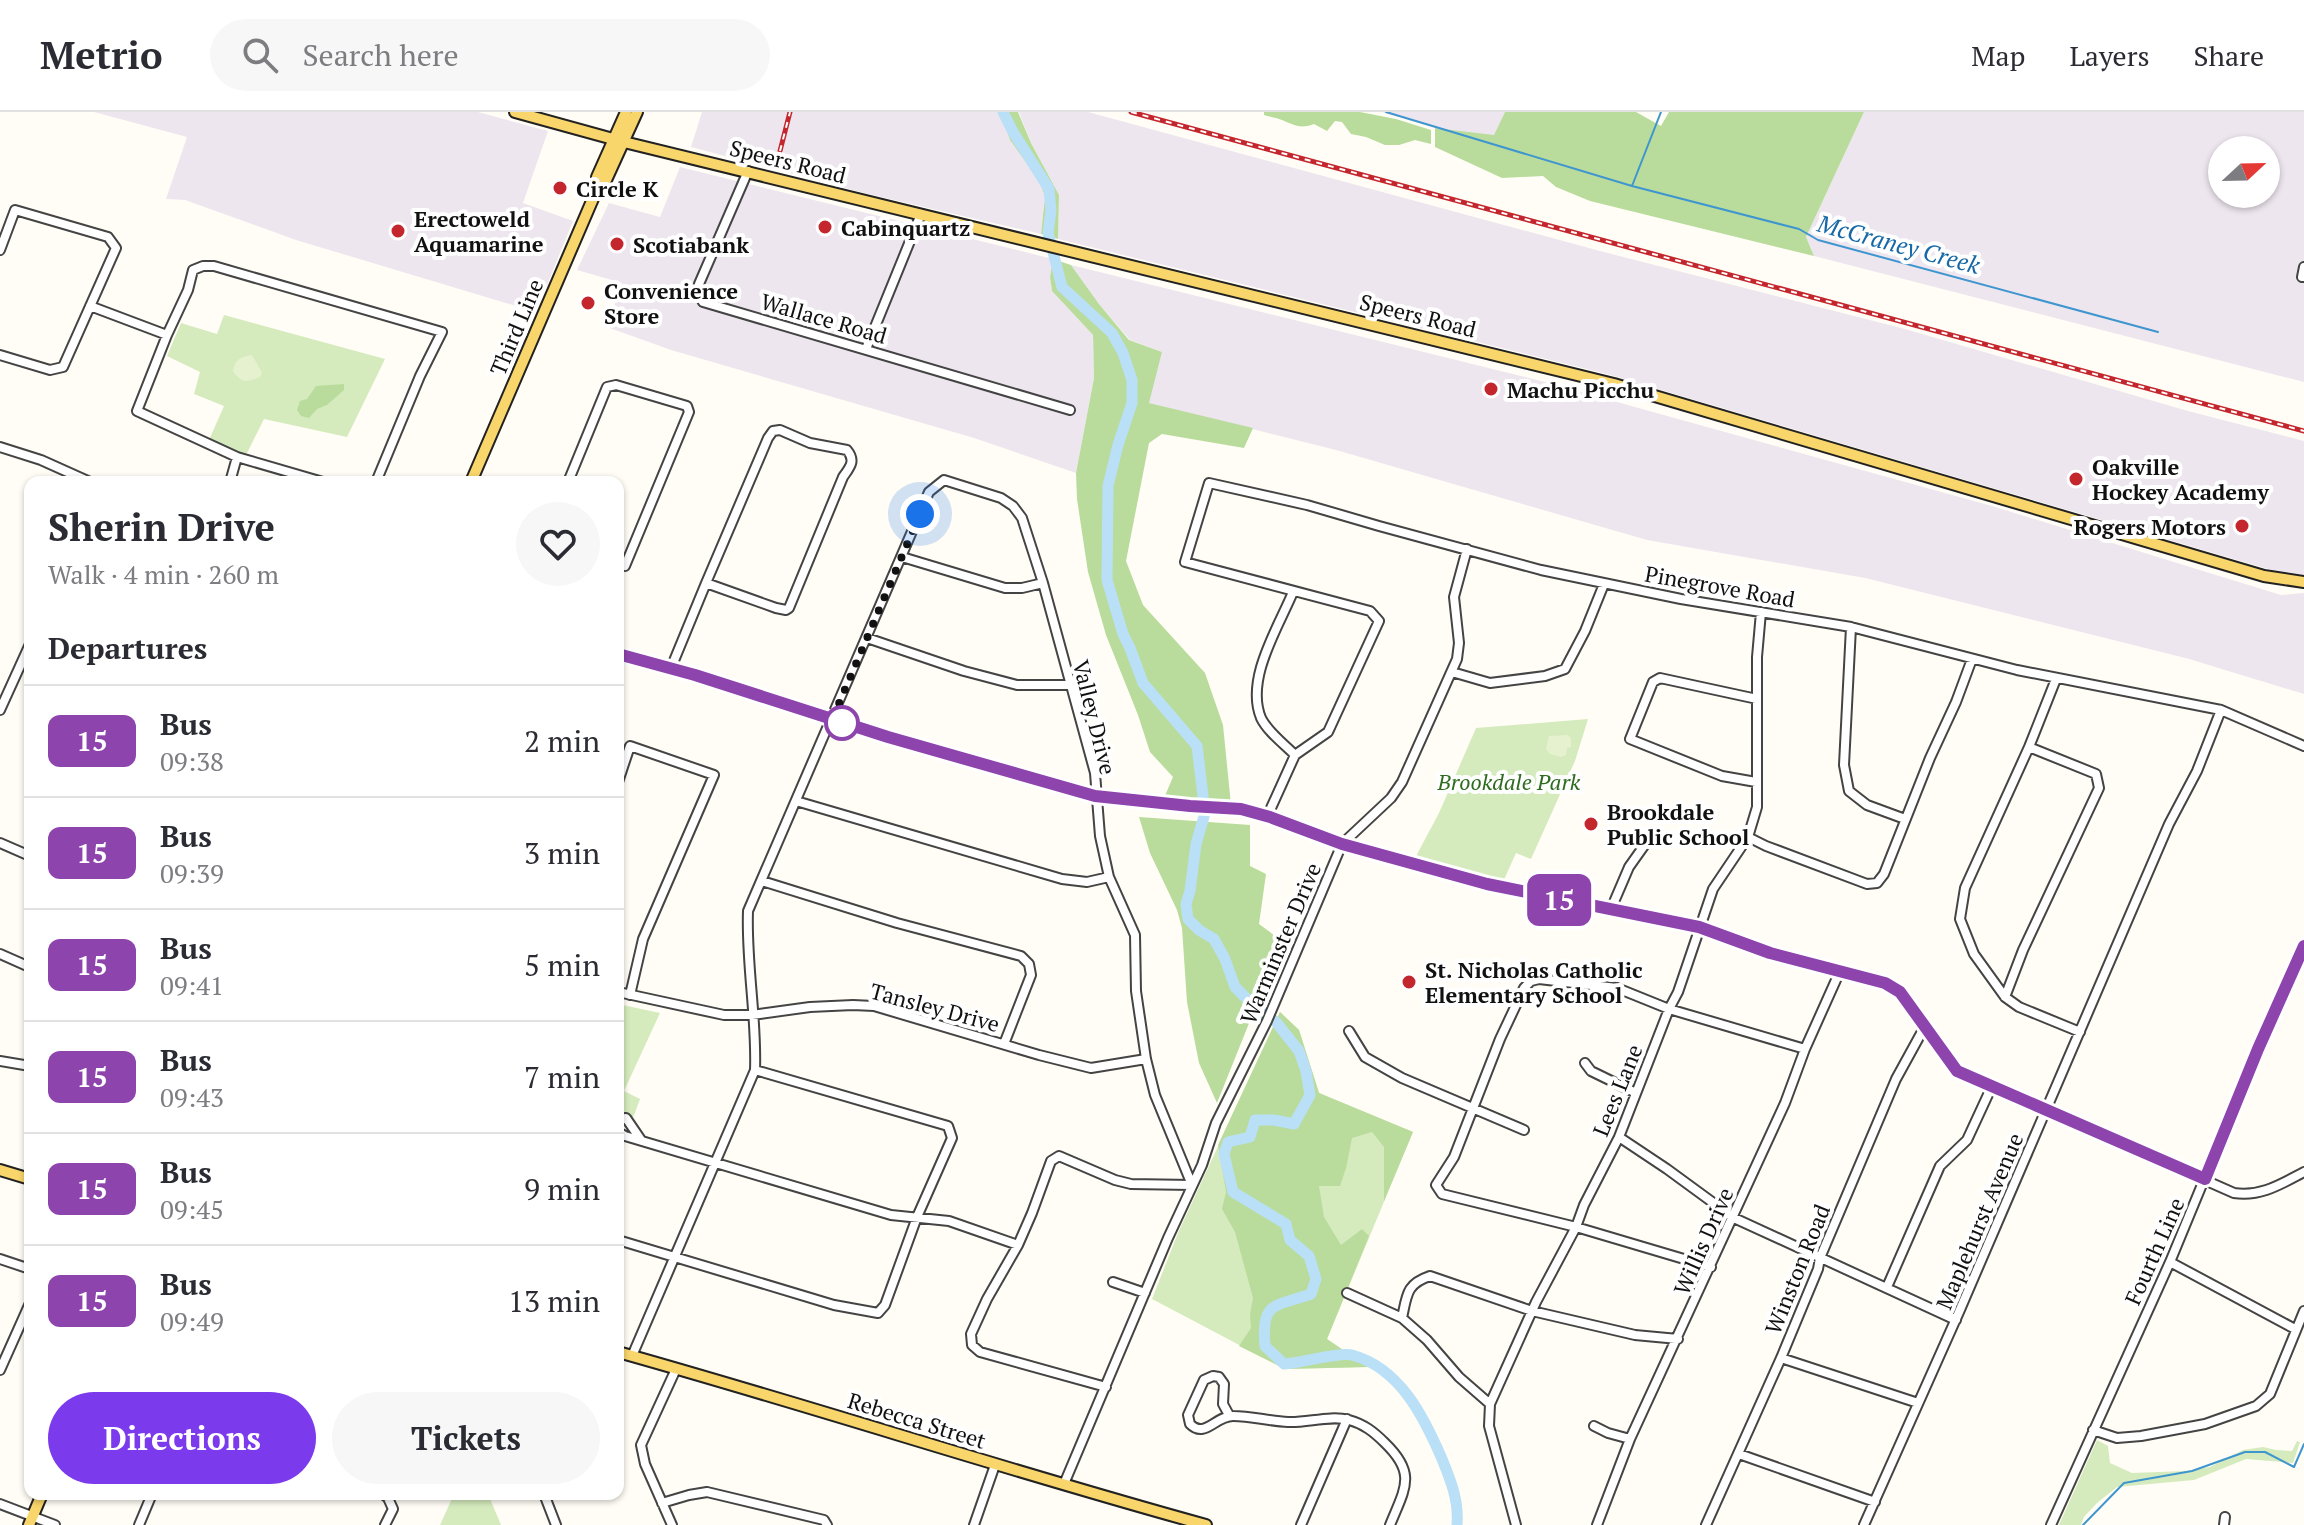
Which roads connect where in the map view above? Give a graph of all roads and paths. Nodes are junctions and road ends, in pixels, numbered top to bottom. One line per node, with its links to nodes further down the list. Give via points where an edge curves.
1 (515, 112): 4 (main road, Speers Road)
2 (626, 112): 4 (main road, Third Line)
3 (637, 112): 4 (main road, Third Line)
4 (619, 141): 5 (main road, Speers Road); 21 (main road, Third Line)
5 (748, 171): 6 (main road, Speers Road); 12 (street, Wallace Road, via 699,284 703,302)
6 (921, 214): 12 (street); 26 (main road, Speers Road, via 1614,384 2264,576)
7 (0, 250): 10 (street, via 15,210 108,237 116,248)
8 (2304, 267): 9 (street)
9 (2304, 277)
10 (90, 306): 11 (street); 13 (street, via 63,367 50,370)
11 (167, 335): 16 (street, via 137,411); 20 (street, via 193,270 203,266 442,332)
12 (866, 349): 14 (street, Wallace Road)
13 (0, 355)
14 (1070, 410)
15 (0, 447): 17 (street)
16 (237, 457): 18 (street); 19 (street)
17 (77, 476)
18 (232, 476)
19 (302, 476)
20 (378, 476)
21 (474, 476)
22 (570, 476): 25 (street, via 607,387 616,385 687,406 689,412)
23 (1467, 549): 29 (street, Pinegrove Road); 30 (street, Pinegrove Road, via 1209,483 1185,562); 38 (street, Warminster Drive, via 1454,597 1459,643)
24 (902, 557): 28 (street, via 1005,588); 28 (street, Valley Drive, via 929,492 944,480 1013,506 1022,518); 33 (street)
25 (624, 566)
26 (2304, 582)
27 (706, 583): 27 (street, via 789,608 852,463 847,450 776,429 770,434); 37 (street)
28 (1043, 583): 40 (street, Valley Drive)
29 (1604, 584): 31 (street, Pinegrove Road); 38 (street, via 1565,669 1490,683)
30 (1293, 592): 47 (street, via 1258,674 1256,698 1262,720); 47 (street, via 1370,611 1379,621 1328,732)
31 (1761, 612): 32 (street, Pinegrove Road); 41 (street, Lees Lane)
32 (1851, 627): 36 (street, Pinegrove Road); 53 (street, via 1844,765 1849,791 1867,805)
33 (867, 638): 40 (street, via 1017,685); 44 (street)
34 (624, 656): 37 (street)
35 (24, 657): 42 (street)
36 (1972, 659): 39 (street, Pinegrove Road); 53 (street)
37 (671, 668): 44 (street)
38 (1452, 672): 57 (street, Warminster Drive, via 1402,782)
39 (2056, 679): 43 (street, Pinegrove Road); 46 (street)
40 (1069, 685): 50 (street, Valley Drive, via 1095,773)
41 (1757, 699): 49 (street, Lees Lane); 49 (street, via 1660,678 1653,682 1630,739 1722,776)
42 (0, 710)
43 (2221, 710): 45 (street, Pinegrove Road); 74 (street, Maplehurst Avenue)
44 (832, 720): 50 (street); 51 (street)
45 (2304, 746)
46 (2029, 747): 69 (street, via 1965,888 1960,919 1974,954); 69 (street, via 2096,774 2099,788)
47 (1295, 755): 52 (street)
48 (624, 764): 68 (street, via 630,746 714,775 643,939)
49 (1756, 782): 54 (street, Lees Lane, via 1757,807)
50 (1095, 796): 52 (street, via 1241,809); 59 (street, Valley Drive)
51 (796, 801): 59 (street, via 1062,879 1087,882); 60 (street)
52 (1270, 817): 57 (street)
53 (1905, 819): 54 (street, via 1877,883 1867,884)
54 (1748, 837): 62 (street, Lees Lane, via 1713,889)
55 (0, 843): 58 (street)
56 (1646, 843): 61 (street)
57 (1342, 844): 61 (street, via 1487,884); 96 (street, Warminster Drive)
58 (24, 853)
59 (1109, 877): 77 (street, Valley Drive, via 1135,935)
60 (762, 881): 71 (street, via 748,911); 75 (street, via 1021,956 1031,975)
61 (1611, 909): 62 (street)
62 (1699, 927): 66 (street); 70 (street, Lees Lane)
63 (2304, 946): 95 (street, Fourth Line)
64 (0, 954): 65 (street)
65 (24, 965)
66 (1840, 971): 72 (street, via 1900,992); 76 (street, Willis Drive)
67 (624, 994): 68 (street, Tansley Drive)
68 (630, 995): 71 (street, Tansley Drive, via 724,1015)
69 (2005, 997): 74 (street)
70 (1669, 1009): 76 (street); 83 (street, Lees Lane); 85 (street, via 1617,988 1531,981 1500,1039)
71 (752, 1015): 75 (street, Tansley Drive, via 874,1006); 81 (street)
72 (1924, 1028): 82 (street, via 1957,1071); 103 (street, Winston Road, via 1896,1079)
73 (1349, 1031): 85 (street, via 1365,1057)
74 (2080, 1032): 84 (street, Maplehurst Avenue)
75 (1004, 1044): 77 (street, Tansley Drive, via 1091,1068)
76 (1805, 1049): 98 (street, Willis Drive)
77 (1146, 1059): 96 (street)
78 (0, 1061): 80 (street)
79 (1585, 1063): 83 (street)
80 (24, 1065)
81 (755, 1070): 91 (street); 97 (street, via 948,1126 952,1138)
82 (1992, 1086): 84 (street); 109 (street, via 1967,1140 1940,1166)
83 (1636, 1093): 89 (street, Lees Lane)
84 (2047, 1109): 95 (street); 116 (street, Maplehurst Avenue)
85 (1474, 1110): 87 (street); 99 (street, via 1436,1185 1442,1194)
86 (624, 1118): 90 (street)
87 (1524, 1130)
88 (624, 1135): 90 (street)
89 (1619, 1137): 98 (street); 99 (street, Lees Lane)
90 (641, 1141): 91 (street)
91 (715, 1163): 97 (street, via 891,1215); 102 (street)
92 (0, 1170): 94 (main road)
93 (2304, 1172): 95 (street, via 2249,1195)
94 (24, 1177)
95 (2205, 1179): 105 (street, Fourth Line)
96 (1192, 1185): 101 (street, via 1131,1184 1055,1157); 110 (street, Warminster Drive)
97 (917, 1217): 101 (street, via 949,1221); 102 (street, via 878,1313 834,1305)
98 (1734, 1218): 103 (street); 107 (street, Willis Drive)
99 (1576, 1227): 107 (street); 112 (street, Lees Lane)
100 (624, 1242): 102 (street)
101 (1018, 1245): 124 (street, via 987,1299 971,1334 972,1345 980,1352)
102 (674, 1255): 120 (street)
103 (1820, 1258): 109 (street); 121 (street, Winston Road)
104 (0, 1259): 106 (street)
105 (2170, 1262): 117 (street); 130 (street, Fourth Line)
106 (24, 1267)
107 (1711, 1267): 118 (street, Willis Drive)
108 (1113, 1282): 110 (street)
109 (1887, 1287): 116 (street)
110 (1145, 1293): 124 (street, Warminster Drive)
111 (1347, 1293): 115 (street)
112 (1532, 1311): 115 (street, via 1430,1276 1416,1281 1409,1291); 118 (street, via 1612,1331); 126 (street, Lees Lane)
113 (2304, 1311): 117 (street)
114 (24, 1316): 123 (street)
115 (1402, 1318): 126 (street)
116 (1956, 1320): 125 (street, Maplehurst Avenue)
117 (2295, 1329): 130 (street, via 2270,1394 2256,1406 2205,1424 2141,1436 2117,1438)
118 (1678, 1339): 131 (street, Willis Drive)
119 (624, 1354): 120 (main road, Rebecca Street)
120 (632, 1356): 122 (main road, Rebecca Street)
121 (1781, 1358): 125 (street); 132 (street, Winston Road)
122 (676, 1369): 133 (main road, Rebecca Street); 140 (street, via 641,1445)
123 (0, 1370)
124 (1106, 1387): 134 (street, Warminster Drive)
125 (1918, 1403): 139 (street, Maplehurst Avenue)
126 (1490, 1404): 153 (street, Lees Lane, via 1489,1426)
127 (1229, 1415): 127 (street, via 1223,1404 1224,1384 1219,1377 1208,1377 1194,1399 1190,1424 1201,1430); 128 (street, via 1290,1423)
128 (1347, 1419): 151 (street); 152 (street, via 1369,1428 1400,1458 1405,1488)
129 (1594, 1426): 131 (street)
130 (2093, 1430): 157 (street, Fourth Line)
131 (1630, 1439): 154 (street, Willis Drive)
132 (1739, 1454): 139 (street); 155 (street, Winston Road)
133 (995, 1465): 134 (main road, Rebecca Street); 149 (street)
134 (1064, 1484): 150 (main road, Rebecca Street)
135 (40, 1500): 142 (main road)
136 (149, 1500): 144 (street)
137 (389, 1500): 145 (street, via 393,1509)
138 (546, 1500): 146 (street)
139 (1875, 1502): 156 (street, Maplehurst Avenue)
140 (662, 1503): 147 (street); 148 (street, via 707,1492 824,1520)
141 (0, 1504): 142 (street)
142 (31, 1521): 143 (street)
143 (55, 1525)
144 (139, 1525)
145 (385, 1525)
146 (556, 1525)
147 (672, 1525)
148 (827, 1525)
149 (974, 1525)
150 (1206, 1525)
151 (1301, 1525)
152 (1390, 1525)
153 (1516, 1525)
154 (1597, 1525)
155 (1706, 1525)
156 (1864, 1525)
157 (2051, 1525)

